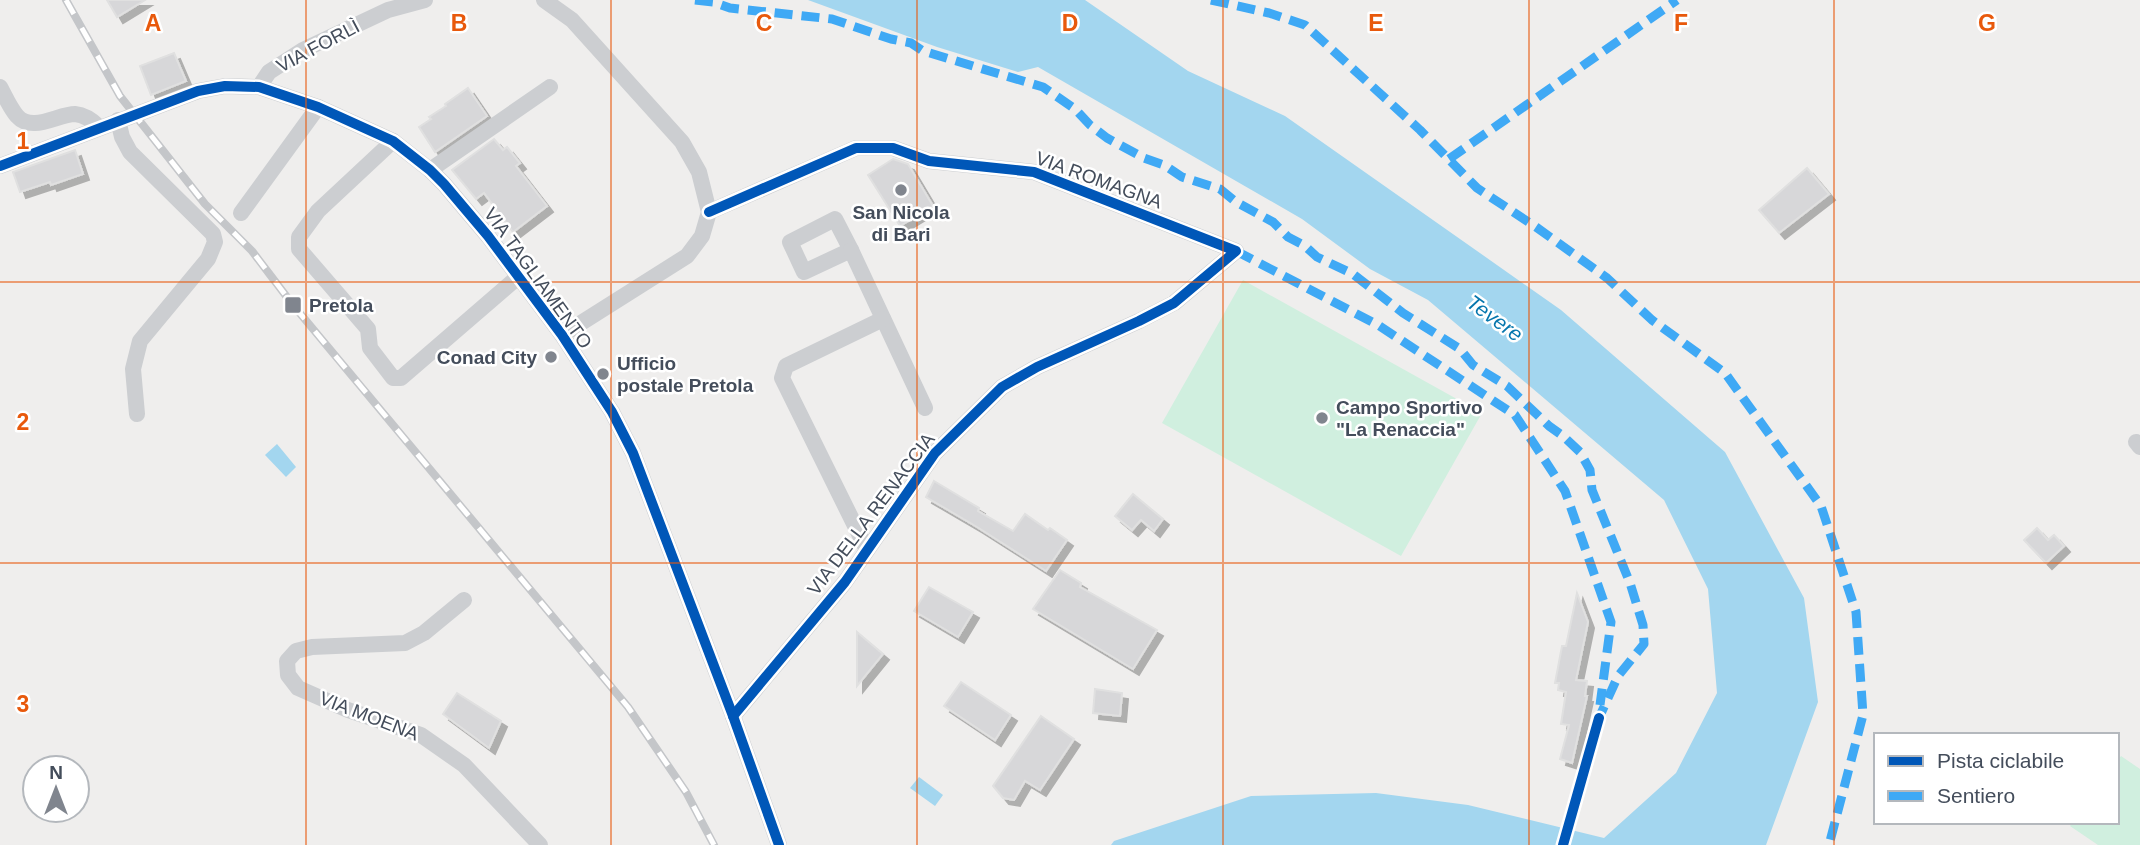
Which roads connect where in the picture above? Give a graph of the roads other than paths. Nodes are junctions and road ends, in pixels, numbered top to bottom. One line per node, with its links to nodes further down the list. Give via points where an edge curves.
1 (425, 0): 4 (street, VIA FORLÌ, via 388,10 303,50 269,72)
2 (544, 0): 12 (street, via 572,20 681,142 699,172)
3 (0, 87): 8 (street, via 24,121 75,114)
4 (259, 87): 6 (street, VIA TAGLIAMENTO); 7 (street, VIA TAGLIAMENTO, via 198,91)
5 (550, 87): 11 (street)
6 (318, 107): 9 (street, VIA TAGLIAMENTO); 13 (street)
7 (118, 120): 8 (street, VIA TAGLIAMENTO); 20 (street, via 130,152 213,234 215,242 208,259 140,341 133,369)
8 (99, 127): 10 (street, VIA TAGLIAMENTO)
9 (393, 141): 11 (street, VIA TAGLIAMENTO); 16 (street, via 318,211 299,237 299,249 368,329 370,348 393,377 401,378)
10 (0, 166)
11 (430, 170): 16 (street, VIA TAGLIAMENTO)
12 (709, 212): 15 (street, VIA ROMAGNA, via 856,148 892,148 929,161 1034,172); 18 (street, via 702,236 687,257)
13 (241, 213)
14 (851, 250): 17 (street)
15 (1236, 251): 21 (street, VIA DELLA RENACCIA, via 1174,303 1002,387 935,453)
16 (518, 277): 18 (street, VIA TAGLIAMENTO)
17 (883, 318): 19 (street); 21 (street, via 786,366 782,378)
18 (562, 335): 23 (street, VIA TAGLIAMENTO, via 633,453)
19 (925, 408)
20 (137, 414)
21 (867, 550): 23 (street, VIA DELLA RENACCIA)
22 (464, 600): 24 (street, VIA MOENA, via 405,643 296,651 288,660 288,675 299,688 421,735 464,765)
23 (733, 716): 25 (street, VIA TAGLIAMENTO)
24 (540, 845)
25 (779, 845)

